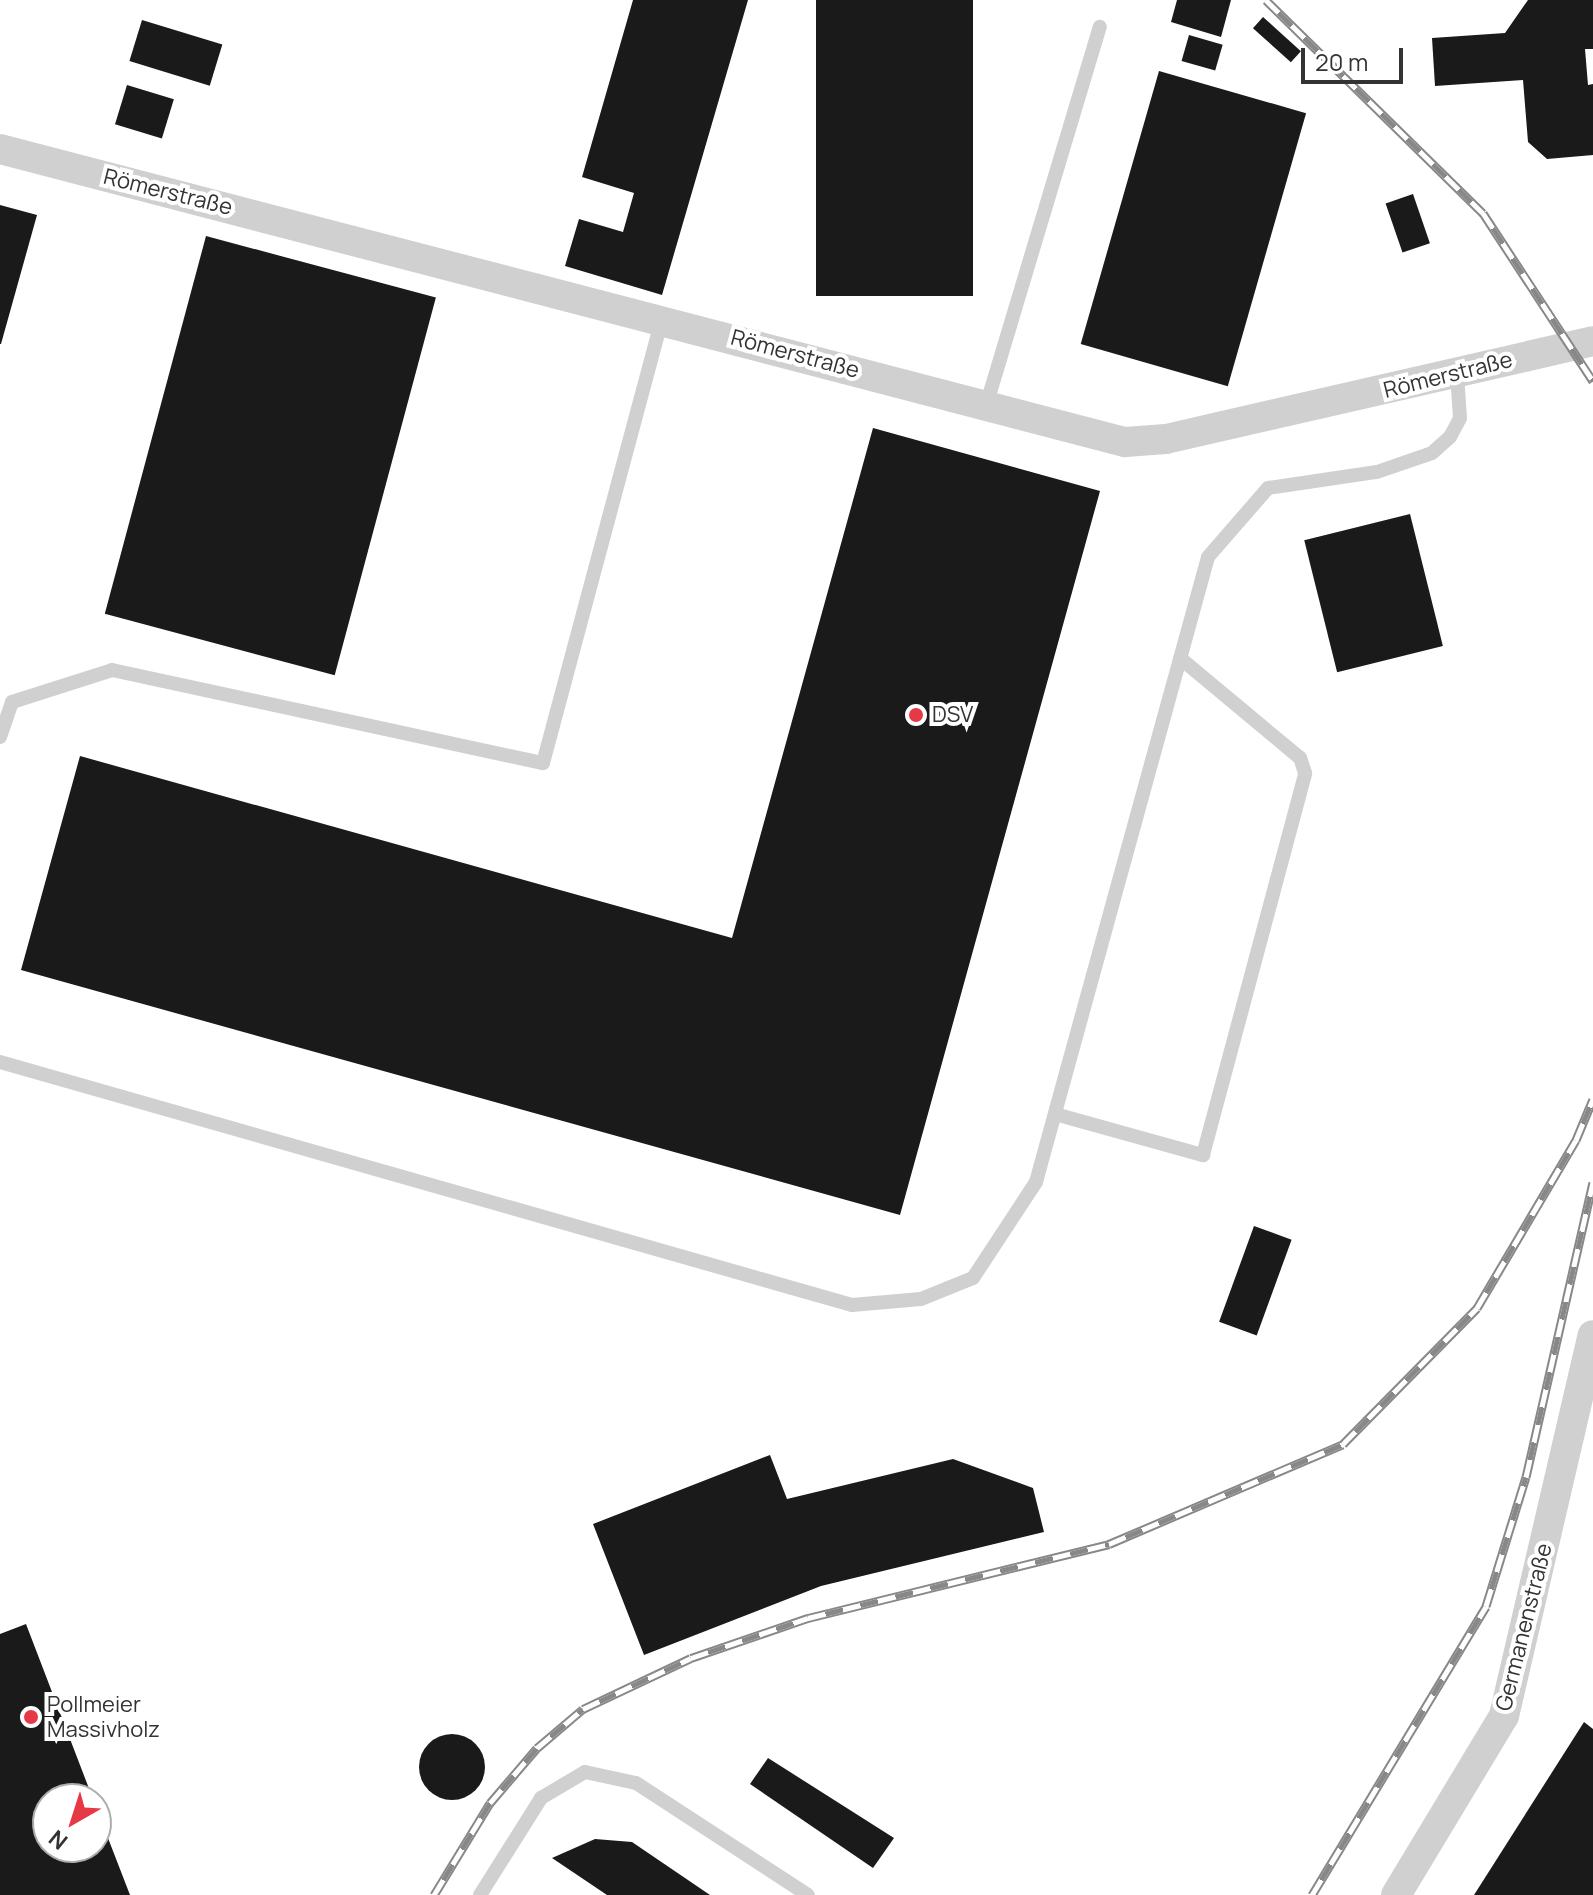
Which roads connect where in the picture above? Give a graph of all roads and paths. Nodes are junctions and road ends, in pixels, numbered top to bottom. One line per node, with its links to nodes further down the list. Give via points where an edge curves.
1 (1100, 27): 6 (lane)
2 (0, 149): 3 (street, Römerstraße)
3 (662, 318): 6 (street, Römerstraße); 8 (lane, via 543,763 112,670 12,702)
4 (1593, 341): 5 (street, Römerstraße)
5 (1457, 374): 6 (street, Römerstraße, via 1166,439 1125,442); 7 (lane, via 1460,418 1450,437 1432,453 1377,472 1268,488 1247,509 1208,557)
6 (985, 407)
7 (1180, 658): 10 (lane); 10 (lane, via 1300,758 1305,773 1203,1155)
8 (0, 737)
9 (0, 1062): 10 (lane, via 852,1305 921,1299 973,1278 1036,1182)
10 (1055, 1114)
11 (1593, 1335): 14 (street, Germanenstraße, via 1504,1716)
12 (480, 1895): 13 (lane, via 541,1798 585,1772 636,1783)
13 (808, 1895)
14 (1396, 1895)

